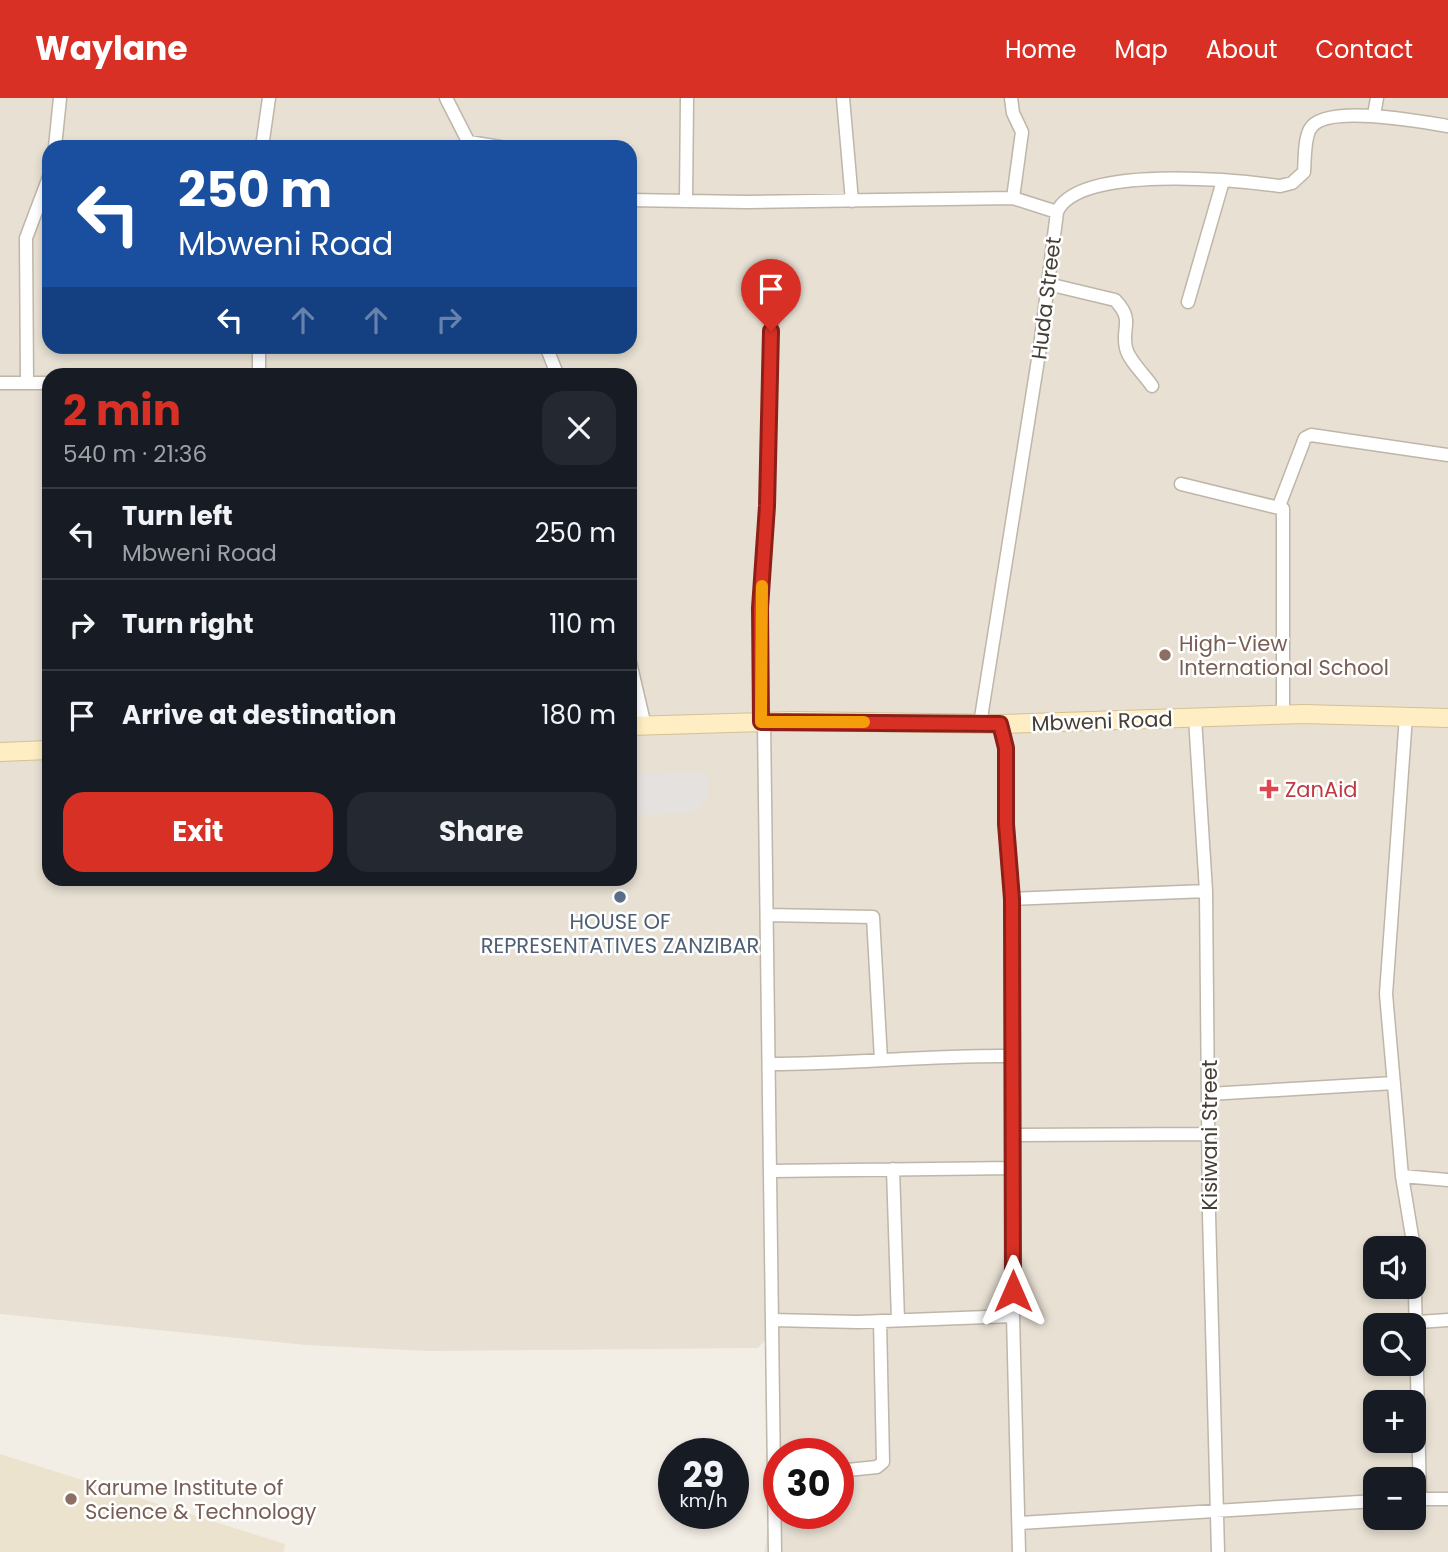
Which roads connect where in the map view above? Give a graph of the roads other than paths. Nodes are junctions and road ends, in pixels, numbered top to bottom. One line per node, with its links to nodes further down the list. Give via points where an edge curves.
1 (60, 98): 10 (street)
2 (269, 98): 11 (street)
3 (447, 98): 12 (street)
4 (687, 98): 17 (street)
5 (843, 98): 18 (street)
6 (1011, 98): 15 (street, via 1022,132)
7 (1377, 98): 8 (street)
8 (1374, 115): 9 (street); 13 (street, via 1315,122 1308,131 1304,172 1292,183)
9 (1448, 126)
10 (56, 140)
11 (263, 140)
12 (468, 140)
13 (1223, 181): 19 (street, via 1169,177 1097,187 1075,192); 21 (street)
14 (42, 196): 23 (street, via 26,239)
15 (1013, 198): 18 (street, Huda Street); 19 (street, Huda Street)
16 (637, 200): 17 (street, Huda Street)
17 (686, 201): 18 (street, Huda Street)
18 (852, 201)
19 (1057, 212): 20 (street, Huda Street)
20 (1048, 284): 26 (street, via 1115,300 1128,323 1128,352); 35 (street, Huda Street)
21 (1188, 302)
22 (774, 316): 34 (street, via 760,608)
23 (27, 382): 24 (street); 25 (street)
24 (0, 383)
25 (42, 383)
26 (1152, 386)
27 (1448, 455): 29 (street, via 1311,435 1305,438)
28 (1181, 484): 29 (street)
29 (1279, 506): 30 (street, via 1284,513)
30 (1283, 714): 31 (street, Mbweni Road); 32 (street, Mbweni Road)
31 (1406, 716): 33 (street, Mbweni Road); 46 (street, via 1387,994)
32 (1195, 718): 36 (street, Mbweni Road); 40 (street, Kisiwani Street)
33 (1448, 718)
34 (762, 722): 35 (street, Mbweni Road); 37 (street, Mbweni Road); 42 (street)
35 (980, 724): 36 (street, Mbweni Road)
36 (1000, 724): 41 (street, via 1006,748)
37 (638, 726)
38 (42, 750): 39 (street)
39 (0, 752)
40 (1206, 891): 41 (street); 47 (street, Kisiwani Street)
41 (1012, 899): 43 (street)
42 (767, 915): 44 (street, via 873,917); 45 (street)
43 (1011, 1056): 44 (street); 49 (street)
44 (881, 1060): 45 (street)
45 (770, 1064): 52 (street)
46 (1394, 1083): 47 (street); 53 (street)
47 (1209, 1094): 48 (street, Kisiwani Street)
48 (1208, 1134): 49 (street); 69 (street, Kisiwani Street)
49 (1014, 1135): 50 (street)
50 (1014, 1168): 51 (street); 56 (street)
51 (893, 1169): 52 (street); 58 (street)
52 (771, 1171): 57 (street)
53 (1402, 1176): 54 (street); 55 (street)
54 (1448, 1180)
55 (1412, 1236)
56 (1013, 1316): 58 (street); 70 (street)
57 (772, 1320): 60 (street); 63 (street)
58 (898, 1320): 60 (street)
59 (1448, 1320): 61 (street)
60 (880, 1321): 65 (street, via 883,1462)
61 (1426, 1321)
62 (1418, 1376): 64 (street)
63 (775, 1438)
64 (1417, 1467)
65 (854, 1469)
66 (1426, 1499): 67 (street)
67 (1448, 1499)
68 (1363, 1502): 69 (street)
69 (1217, 1510): 70 (street); 74 (street, Kisiwani Street)
70 (1020, 1523): 73 (street)
71 (775, 1529): 72 (street)
72 (775, 1552)
73 (1019, 1552)
74 (1219, 1552)

